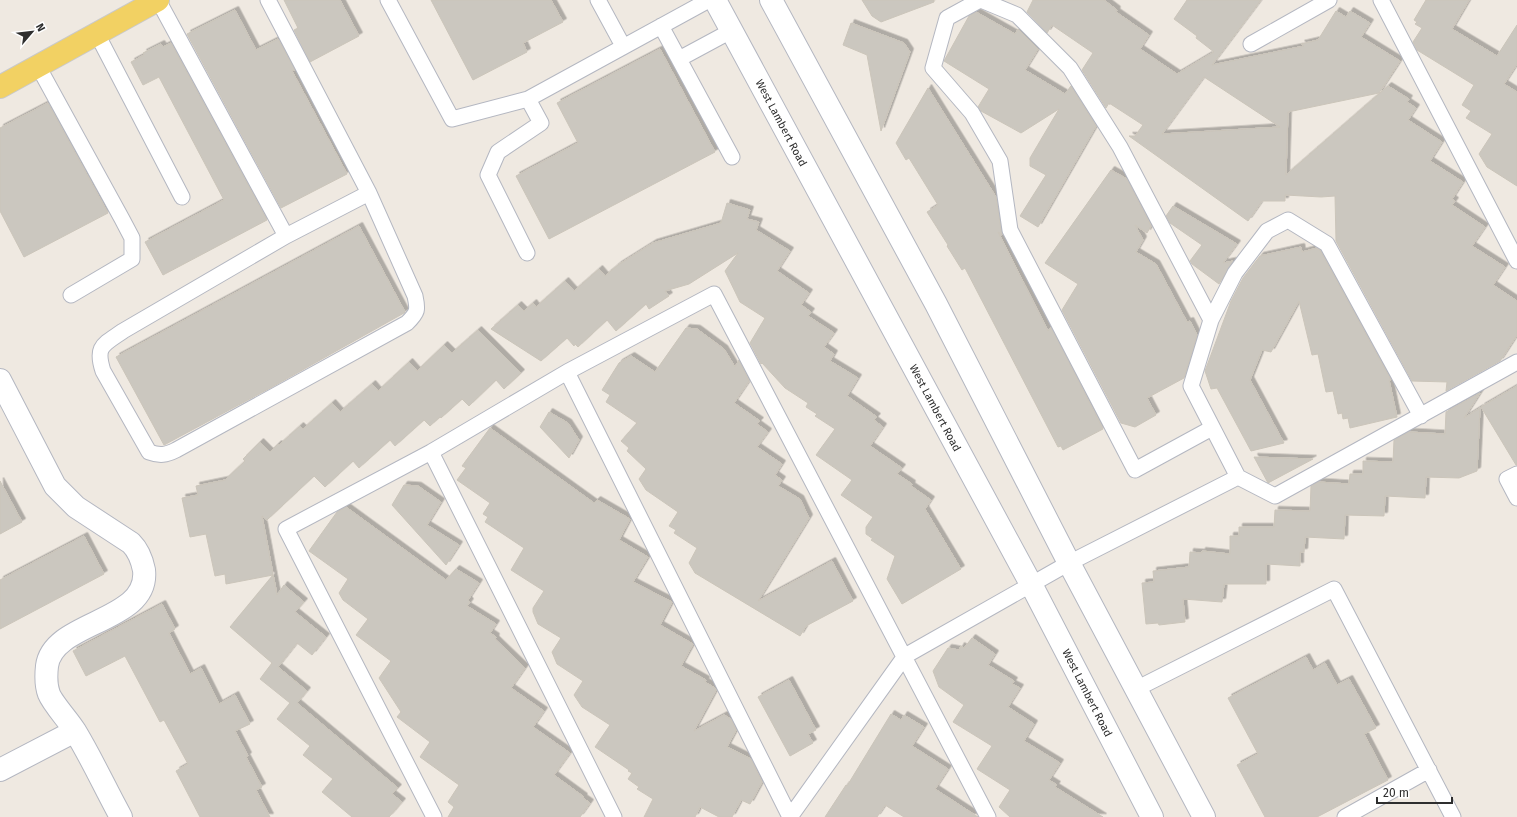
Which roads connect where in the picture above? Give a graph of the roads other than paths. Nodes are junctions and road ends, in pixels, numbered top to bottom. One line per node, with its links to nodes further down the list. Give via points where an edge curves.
1 (158, 0): 13 (main road); 23 (lane)
2 (268, 0): 21 (lane)
3 (388, 0): 19 (lane, via 452,119)
4 (598, 0): 15 (lane)
5 (709, 0): 11 (lane)
6 (715, 0): 12 (main road, West Lambert Road)
7 (771, 0): 37 (main road, via 936,304)
8 (981, 0): 27 (lane, via 1017,15 1070,68 1120,147); 32 (lane, via 947,18 932,68 972,113 1000,161 1010,230 1135,470)
9 (1329, 0): 14 (lane)
10 (1382, 0): 25 (lane)
11 (661, 26): 15 (lane); 16 (lane)
12 (731, 31): 16 (lane); 38 (main road, West Lambert Road)
13 (97, 34): 17 (main road); 22 (lane)
14 (1250, 44)
15 (623, 46): 19 (lane)
16 (679, 59): 20 (lane)
17 (38, 66): 18 (main road); 26 (lane, via 132,238 132,259)
18 (0, 86)
19 (528, 99): 24 (lane, via 541,123 498,152 488,175)
20 (732, 157)
21 (369, 192): 23 (lane); 23 (lane, via 415,296 418,308 415,315 407,323 166,455 158,456 149,452 103,371 99,357 103,345)
22 (182, 197)
23 (286, 236)
24 (527, 253)
25 (1517, 261)
26 (71, 295)
27 (1212, 320): 31 (lane, via 1236,273 1266,231 1288,220 1326,244); 32 (lane, via 1191,386)
28 (1517, 362): 31 (lane)
29 (567, 372): 33 (lane); 39 (lane, via 714,294); 47 (lane)
30 (0, 380): 41 (main road, via 55,486 76,507 131,543 137,550 143,566 143,587 128,605 70,637 50,655 47,666 49,694)
31 (1421, 416): 35 (lane, via 1275,496)
32 (1212, 428): 35 (lane)
33 (432, 452): 45 (lane, via 286,529); 46 (lane)
34 (1517, 474): 36 (lane, via 1507,479)
35 (1238, 477): 37 (lane)
36 (1517, 498)
37 (1069, 563): 38 (lane); 40 (main road)
38 (1032, 586): 39 (lane); 49 (main road, West Lambert Road)
39 (905, 656): 47 (lane); 48 (lane)
40 (1136, 689): 43 (lane, via 1334,589); 50 (main road)
41 (75, 731): 42 (main road); 44 (main road)
42 (0, 770)
43 (1429, 770): 51 (lane); 52 (lane)
44 (120, 817)
45 (434, 817)
46 (614, 817)
47 (790, 817)
48 (988, 817)
49 (1152, 817)
50 (1204, 817)
51 (1345, 817)
52 (1453, 817)

